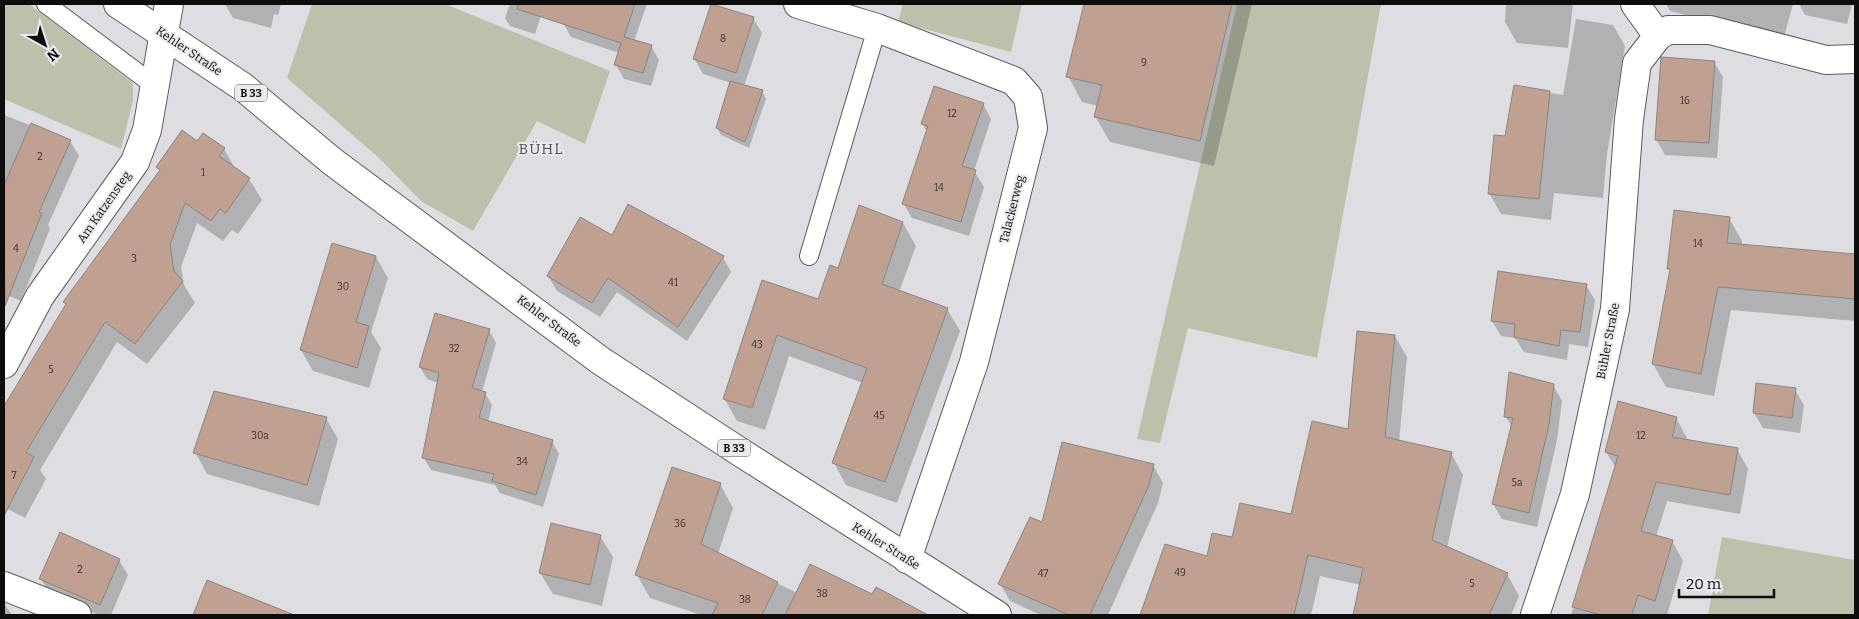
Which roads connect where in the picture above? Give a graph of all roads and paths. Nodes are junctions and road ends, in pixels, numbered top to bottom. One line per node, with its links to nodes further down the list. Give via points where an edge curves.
1 (46, 4): 10 (lane)
2 (118, 4): 7 (street, Kehler Straße / B 33)
3 (169, 4): 7 (street, Am Katzensteg)
4 (798, 4): 6 (street, Talackerweg)
5 (1635, 4): 8 (street)
6 (877, 28): 11 (lane); 13 (street, Talackerweg, via 1014,81 1028,97 1033,128 974,362)
7 (162, 34): 10 (street, Am Katzensteg); 13 (street, Kehler Straße / B 33, via 243,87 332,162 601,360)
8 (1658, 36): 9 (street, via 1668,30 1710,30 1826,60); 17 (street, Bühler Straße, via 1637,63 1629,120 1616,309 1575,494)
9 (1855, 59)
10 (155, 86): 12 (street, Am Katzensteg, via 147,130 135,162 40,296)
11 (809, 256)
12 (4, 364)
13 (907, 559): 16 (street, Kehler Straße / B 33)
14 (4, 586): 15 (street)
15 (78, 615)
16 (997, 615)
17 (1535, 615)

